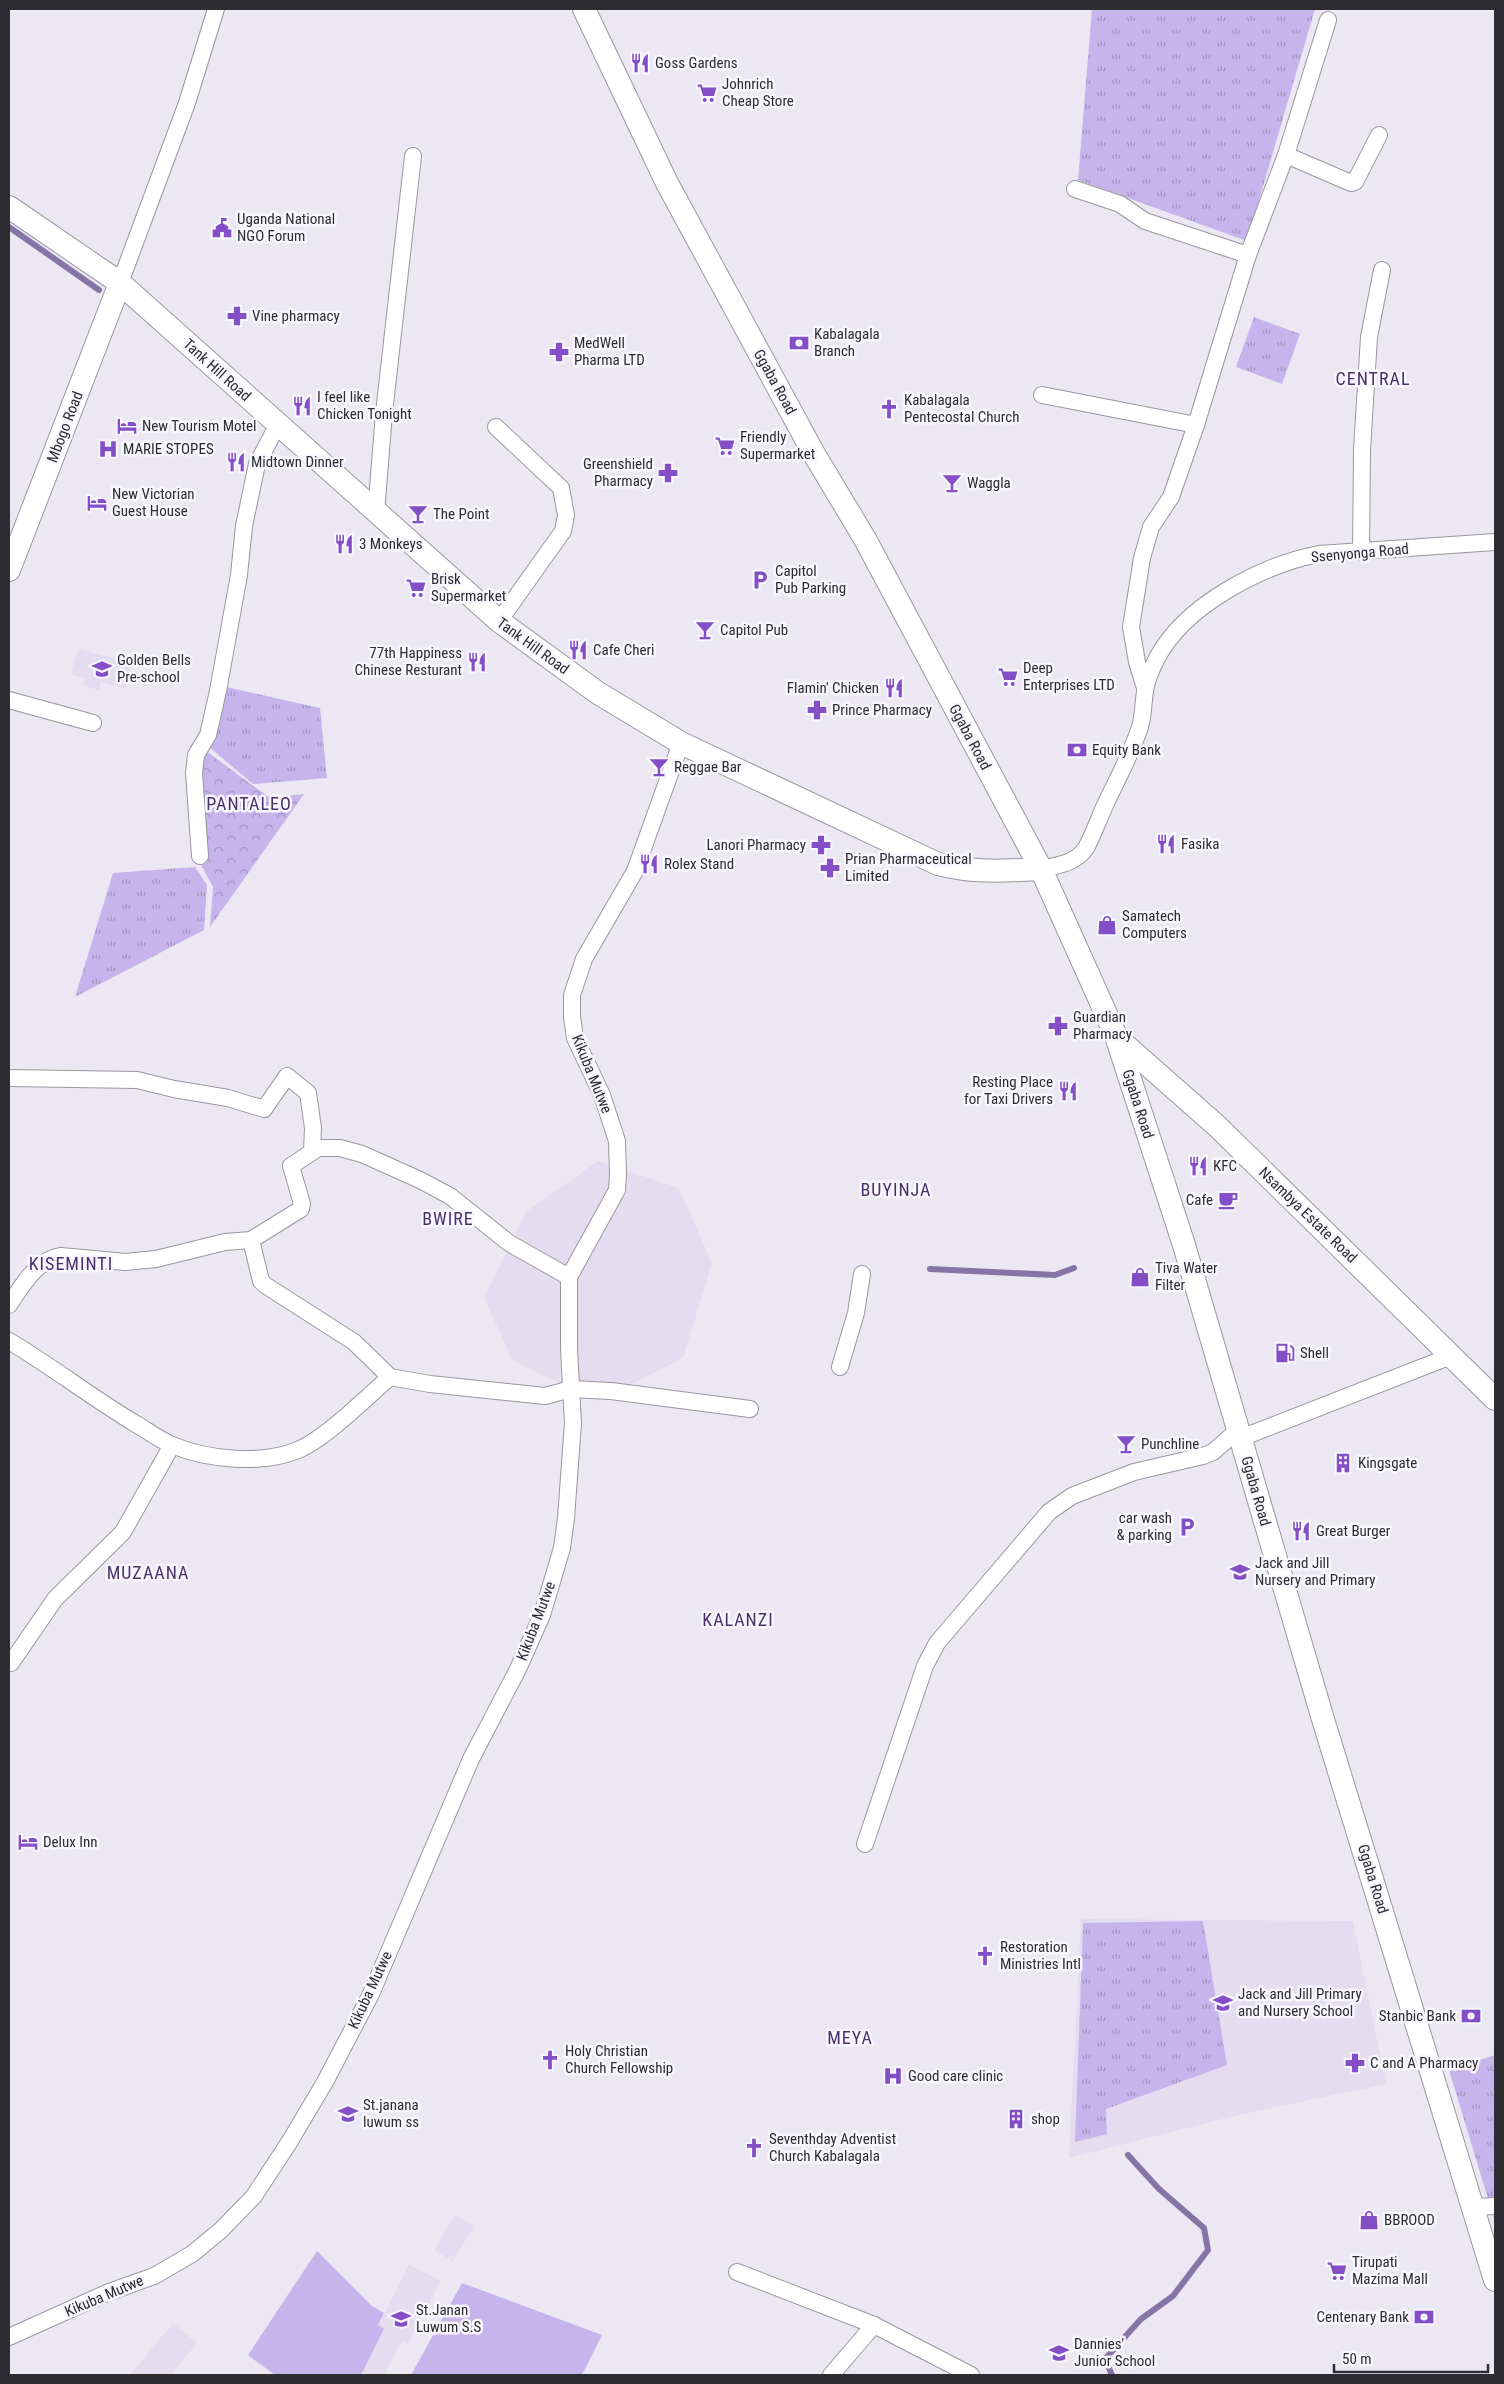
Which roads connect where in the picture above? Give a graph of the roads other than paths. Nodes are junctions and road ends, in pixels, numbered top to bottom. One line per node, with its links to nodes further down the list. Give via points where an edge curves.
1 (216, 9): 11 (street, via 187,104)
2 (584, 9): 26 (main road, Ggaba Road, via 667,183 814,454 865,539)
3 (1328, 20): 5 (street)
4 (1379, 134): 5 (street, via 1355,182 1351,183)
5 (1286, 155): 9 (street)
6 (412, 156): 16 (street)
7 (1075, 189): 9 (street, via 1120,204 1145,221)
8 (9, 207): 11 (main road, Tank Hill Road)
9 (1248, 255): 14 (street)
10 (1382, 270): 18 (street, via 1368,337)
11 (120, 283): 13 (main road, Tank Hill Road); 19 (main road, Mbogo Road)
12 (1042, 395): 14 (street)
13 (278, 424): 16 (main road, Tank Hill Road); 25 (street, via 257,464 218,691 208,736 196,755 194,773)
14 (1196, 425): 21 (street, via 1171,497 1151,527 1142,558 1131,627)
15 (496, 427): 20 (street, via 561,488 566,515 563,531)
16 (376, 513): 20 (main road, Tank Hill Road)
17 (1495, 542): 18 (street, Ssenyonga Road)
18 (1361, 552): 21 (street, Ssenyonga Road, via 1297,558 1252,575 1228,590 1166,643)
19 (9, 570)
20 (499, 621): 24 (main road, Tank Hill Road, via 598,693)
21 (1145, 688): 26 (street, Ssenyonga Road, via 1146,700 1140,725 1125,766 1086,848 1072,862)
22 (9, 700): 23 (street)
23 (93, 723)
24 (681, 743): 26 (main road, Tank Hill Road, via 938,864 984,872); 32 (street, Kikuba Mutwe, via 635,871 584,958 572,995 575,1038 602,1096 616,1141 618,1174 616,1190)
25 (200, 856)
26 (1041, 869): 27 (main road, Ggaba Road)
27 (1116, 1036): 35 (main road, Nsambya Estate Road, via 1217,1126); 41 (main road, Ggaba Road, via 1184,1245)
28 (9, 1078): 29 (street, via 138,1080 228,1098 264,1109 287,1076 308,1093 314,1128)
29 (312, 1152): 30 (street, via 292,1166 301,1209); 32 (street, via 318,1148 340,1148 362,1154 420,1180 450,1196 509,1243)
30 (251, 1240): 33 (street, via 225,1242 156,1259 125,1262 53,1258 35,1270); 37 (street, via 261,1281 265,1285 354,1342)
31 (862, 1274): 36 (street, via 856,1313)
32 (569, 1277): 38 (street, Kikuba Mutwe)
33 (9, 1305)
34 (9, 1341): 42 (street, via 96,1400)
35 (1451, 1356): 39 (main road, Nsambya Estate Road); 41 (street)
36 (840, 1366)
37 (390, 1377): 38 (street, via 545,1396); 42 (street, via 314,1441 277,1457 235,1460)
38 (571, 1389): 40 (street, via 611,1390); 49 (street, Kikuba Mutwe, via 573,1423 566,1518 562,1548 542,1615 471,1760 371,1994 295,2133 254,2196 192,2254 154,2276 108,2292)
39 (1495, 1399)
40 (750, 1409)
41 (1239, 1434): 44 (street, via 1203,1456 1134,1472 1072,1496 1049,1512 1020,1543 937,1643 925,1666); 45 (main road, Ggaba Road, via 1322,1716)
42 (172, 1445): 43 (street, via 123,1532 55,1599)
43 (11, 1663)
44 (865, 1844)
45 (1485, 2207): 47 (main road, Ggaba Road)
46 (737, 2272): 48 (street)
47 (1495, 2280)
48 (874, 2325): 50 (street); 51 (street)
49 (9, 2337)
50 (831, 2375)
51 (971, 2375)

